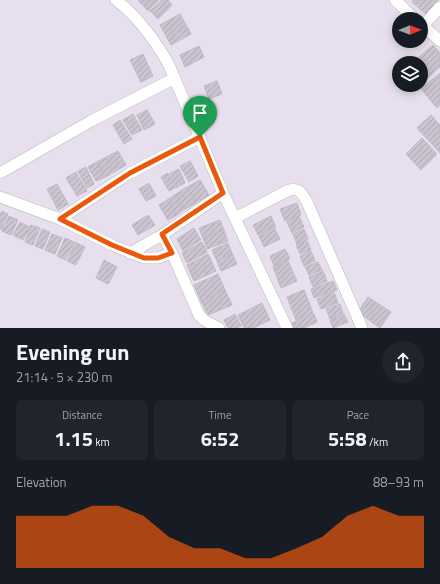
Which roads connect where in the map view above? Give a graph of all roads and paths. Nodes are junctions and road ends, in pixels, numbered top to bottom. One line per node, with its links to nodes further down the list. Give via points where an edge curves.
1 (116, 0): 8 (street, via 152,37)
2 (395, 0): 4 (street)
3 (440, 7): 5 (street)
4 (408, 12)
5 (428, 17)
6 (428, 30): 7 (street)
7 (440, 41)
8 (175, 78): 9 (street); 10 (street, via 91,121)
9 (200, 137): 11 (street); 14 (street, via 130,173)
10 (0, 173)
11 (223, 193): 13 (street); 15 (street)
12 (0, 196): 14 (street)
13 (235, 218): 19 (street); 20 (street, via 289,190 299,190 307,202)
14 (60, 219): 16 (street)
15 (162, 234): 16 (street); 17 (street)
16 (130, 253): 17 (street, via 152,259)
17 (172, 253): 18 (street, via 199,315)
18 (219, 328)
19 (287, 328)
20 (362, 328)

